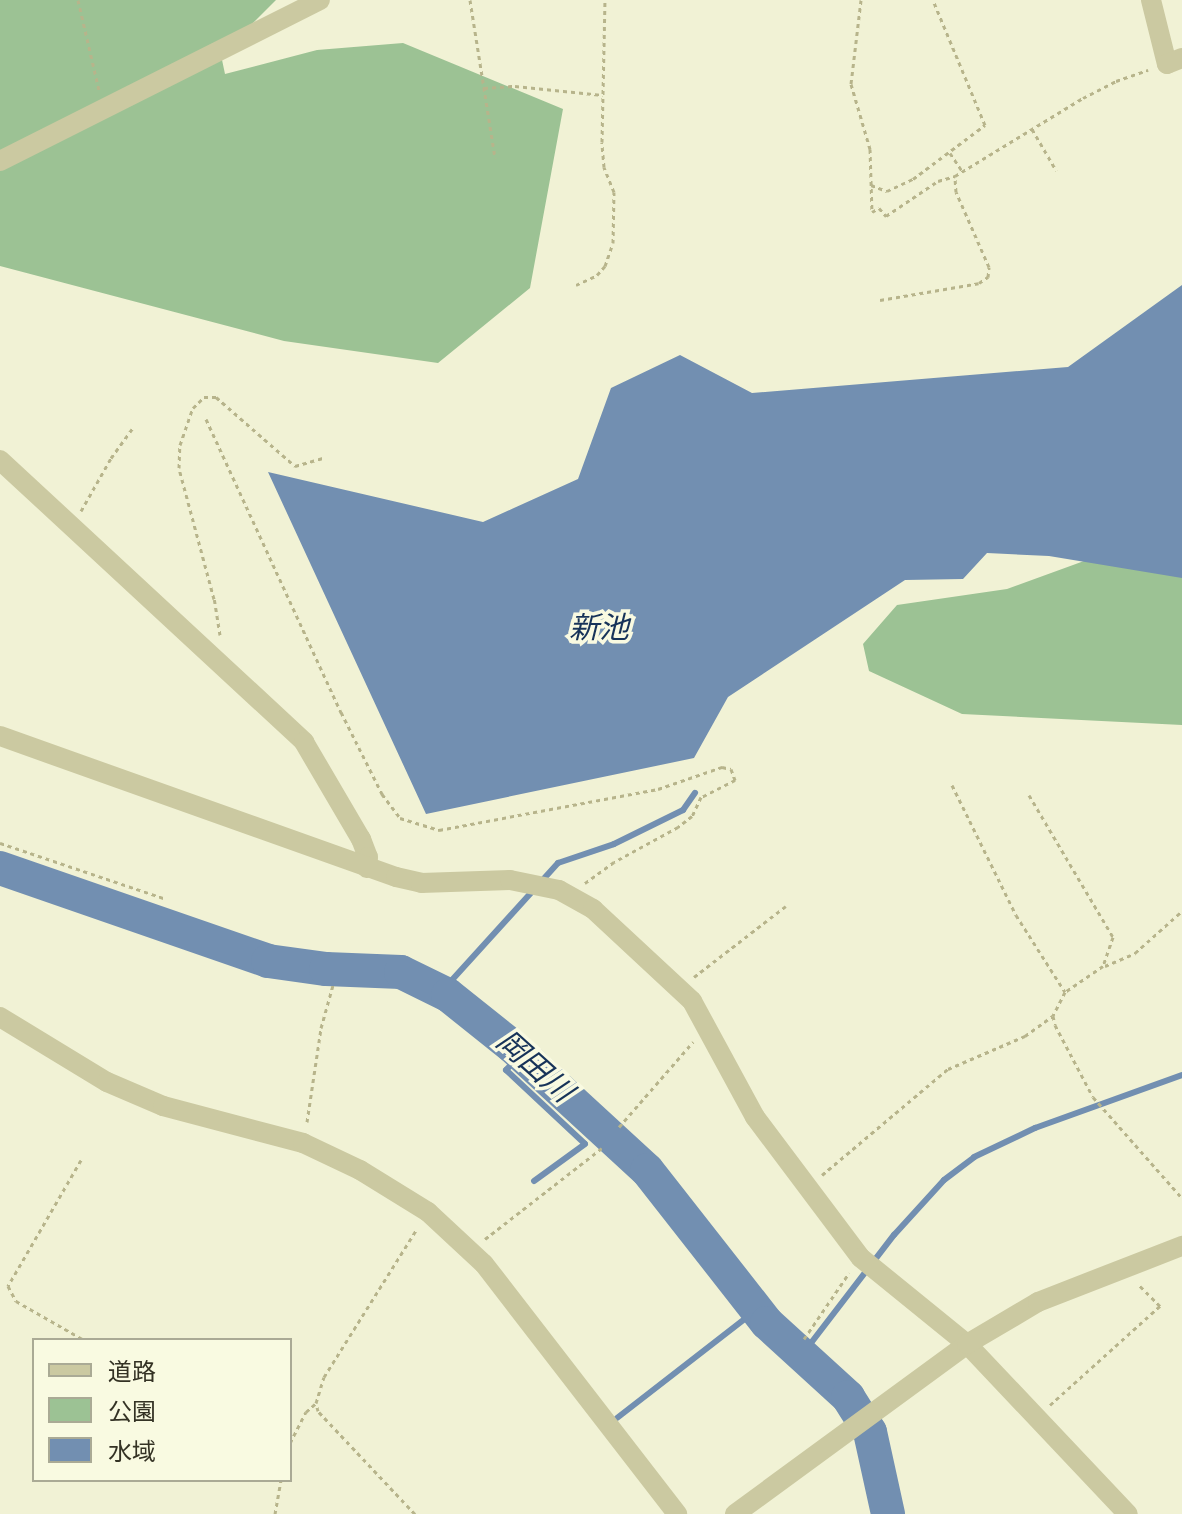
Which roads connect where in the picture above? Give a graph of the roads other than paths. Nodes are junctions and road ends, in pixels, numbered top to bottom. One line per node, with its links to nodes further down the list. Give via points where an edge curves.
1 (320, 0): 4 (street)
2 (1151, 0): 3 (street)
3 (1174, 61)
4 (0, 161)
5 (0, 460): 7 (street, via 304,742 361,839)
6 (0, 736): 7 (street)
7 (367, 868): 10 (street, via 421,883 510,880 559,890 593,909 680,987 708,1027 755,1117 861,1258)
8 (2, 1022): 11 (street, via 107,1082 163,1106 303,1143 428,1212 471,1250)
9 (1182, 1246): 10 (street, via 1038,1302)
10 (967, 1344): 12 (street); 13 (street)
11 (677, 1514)
12 (735, 1514)
13 (1128, 1514)

